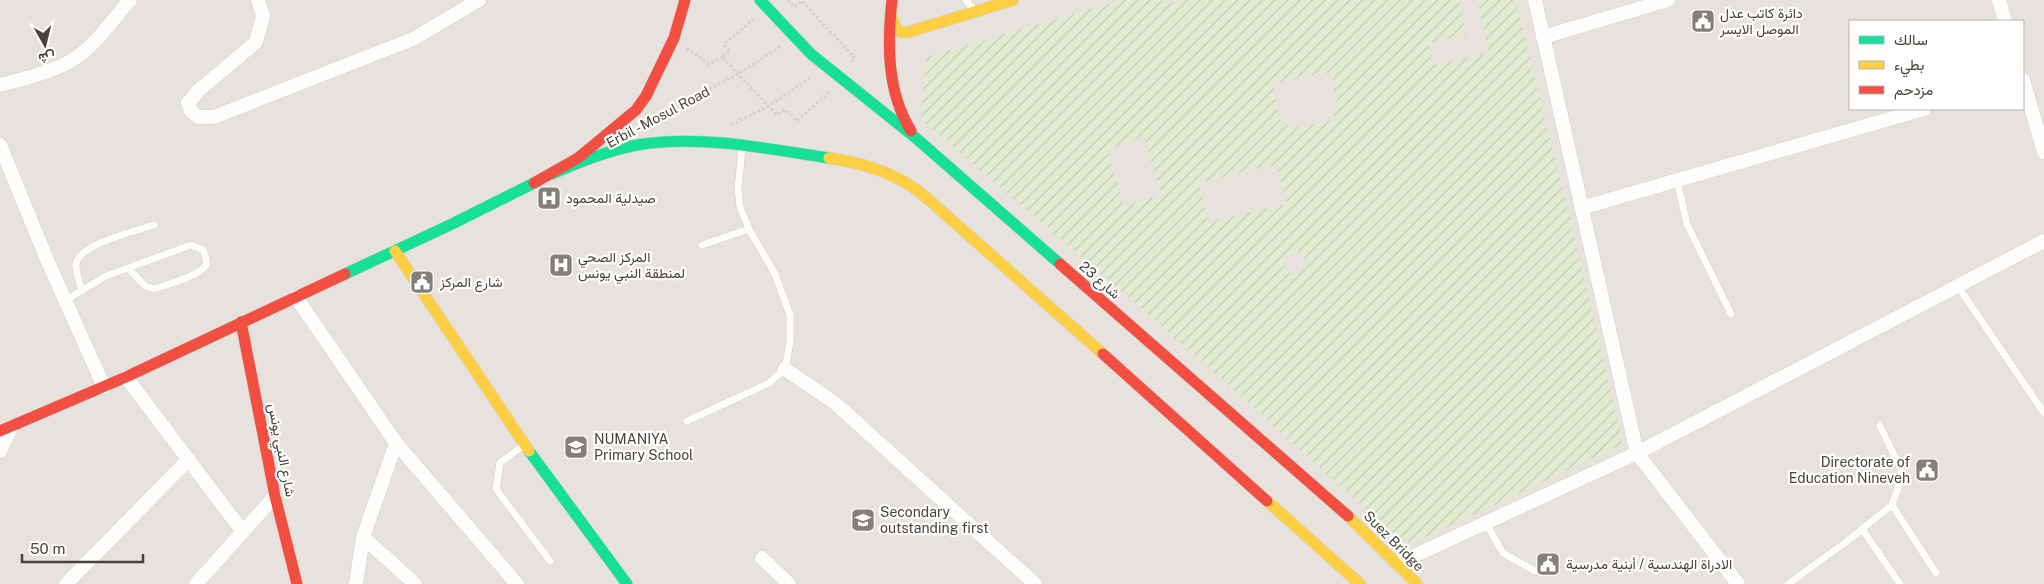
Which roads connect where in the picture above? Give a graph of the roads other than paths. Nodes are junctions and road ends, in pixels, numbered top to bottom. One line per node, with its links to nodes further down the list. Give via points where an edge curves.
1 (130, 0): 17 (street, via 102,35 76,57 39,75)
2 (258, 0): 3 (street, via 263,16 256,42 188,103 198,117 214,117 412,39)
3 (479, 0)
4 (685, 0): 24 (main road, via 674,38 636,110 578,158)
5 (892, 0): 13 (main road)
6 (966, 0): 12 (lane)
7 (1013, 0): 12 (main road)
8 (1535, 0): 15 (street)
9 (1668, 0): 15 (street)
10 (1999, 0): 14 (street)
11 (763, 4): 20 (main road, شارع 23, via 826,67)
12 (975, 11): 13 (main road, via 904,33 896,30)
13 (890, 15): 20 (main road, via 897,101 901,116)
14 (2006, 20)
15 (1543, 37): 26 (street)
16 (2024, 82): 18 (street)
17 (0, 85)
18 (2038, 109): 23 (street)
19 (1921, 110): 25 (street)
20 (917, 139): 53 (main road, شارع 23)
21 (0, 145): 36 (street)
22 (742, 146): 24 (main road, via 691,141 641,144 602,153); 28 (lane, via 738,188 740,207); 58 (main road, via 838,160 878,169 901,179 933,202)
23 (2044, 152)
24 (552, 174): 31 (main road)
25 (1677, 180): 26 (street); 37 (lane, via 1687,224)
26 (1580, 208): 49 (street)
27 (154, 225): 34 (lane, via 93,246 80,254 76,264)
28 (749, 229): 30 (lane); 39 (lane, via 775,274 790,315)
29 (2044, 240): 33 (street)
30 (702, 245)
31 (394, 251): 35 (main road); 47 (main road)
32 (128, 269): 32 (lane, via 191,245 203,250 207,258 206,266 198,273 154,289); 34 (lane, via 106,276)
33 (1957, 284): 42 (lane); 49 (street)
34 (82, 290): 36 (lane)
35 (296, 297): 38 (main road); 46 (street)
36 (66, 300): 41 (street)
37 (1731, 314)
38 (241, 322): 40 (main road); 51 (main road, شارع النبي يونس)
39 (785, 369): 43 (lane, via 769,383); 73 (street, via 835,403)
40 (126, 377): 41 (main road); 50 (street)
41 (104, 387): 45 (main road)
42 (2044, 413)
43 (687, 420)
44 (1880, 426): 52 (lane, via 1901,469)
45 (6, 429): 48 (street)
46 (396, 443): 57 (street); 70 (street)
47 (524, 444): 61 (lane, via 500,463 496,489); 71 (main road)
48 (0, 450)
49 (1637, 453): 54 (street); 76 (street)
50 (189, 459): 56 (street); 65 (street)
51 (275, 496): 56 (street); 67 (main road, شارع النبي يونس)
52 (1892, 505): 55 (lane); 63 (lane)
53 (1351, 519): 60 (main road); 64 (main road, Suez Bridge)
54 (1486, 523): 60 (street); 62 (lane, via 1503,553)
55 (1862, 529): 77 (lane); 78 (lane)
56 (243, 532): 66 (street)
57 (363, 537): 68 (street); 69 (street)
58 (1316, 545): 74 (main road); 75 (main road)
59 (762, 558): 72 (street)
60 (1405, 560): 64 (main road)
61 (550, 561)
62 (1535, 571)
63 (1936, 573)
64 (1422, 581)
65 (66, 584)
66 (196, 584)
67 (297, 584)
68 (356, 584)
69 (415, 584)
70 (516, 584)
71 (627, 584)
72 (789, 584)
73 (1035, 584)
74 (1350, 584)
75 (1360, 584)
76 (1738, 584)
77 (1788, 584)
78 (1900, 584)

